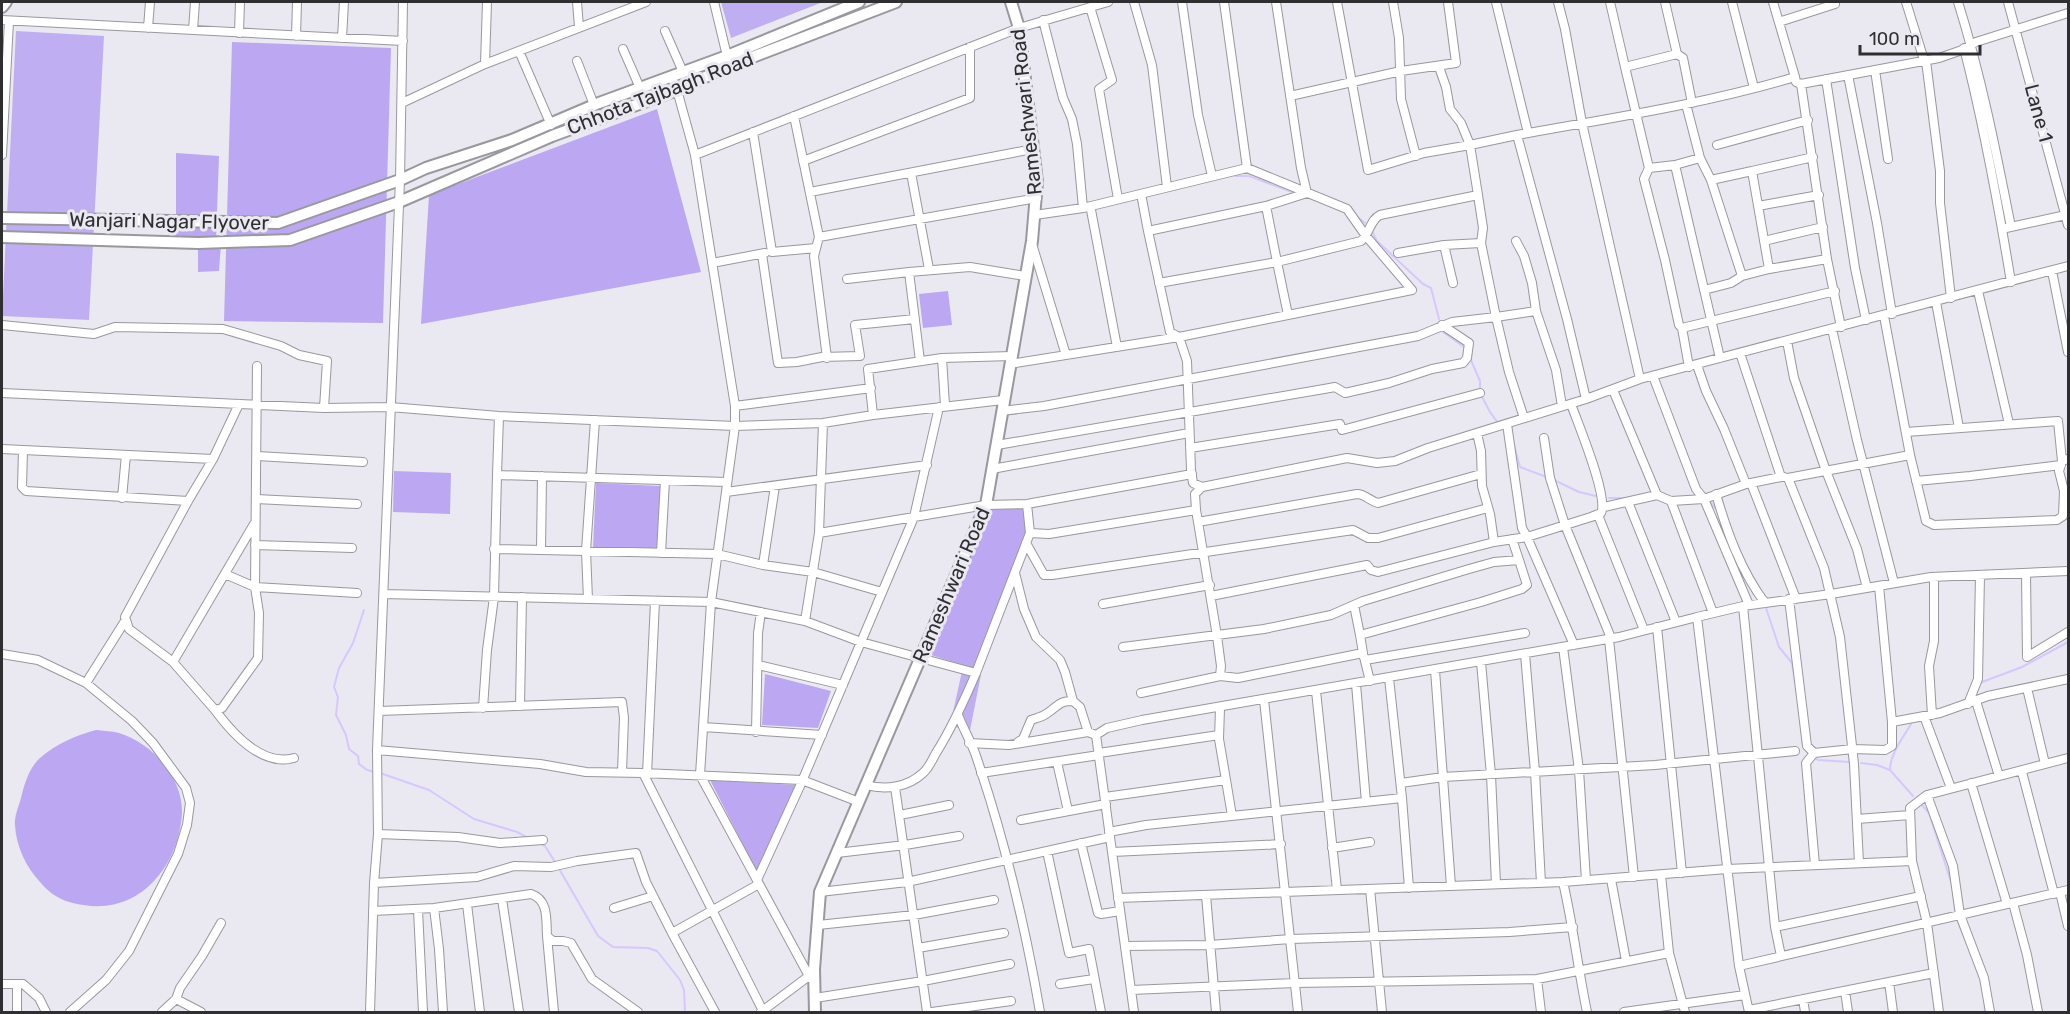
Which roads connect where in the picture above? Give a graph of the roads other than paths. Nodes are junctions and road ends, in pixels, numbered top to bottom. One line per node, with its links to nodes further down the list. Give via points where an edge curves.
1 (6, 2): 34 (main road)
2 (150, 2): 41 (street)
3 (195, 2): 44 (street)
4 (240, 2): 46 (street)
5 (297, 2): 47 (street)
6 (344, 2): 48 (street)
7 (404, 2): 49 (street)
8 (487, 2): 58 (street)
9 (578, 2): 40 (street)
10 (646, 2): 40 (street)
11 (714, 2): 55 (street)
12 (859, 2): 55 (main road, Wanjari Nagar Flyover)
13 (896, 2): 72 (main road, Chhota Tajbagh Road)
14 (1011, 2): 42 (main road, Rameshwari Road)
15 (1108, 2): 35 (street)
16 (1134, 2): 103 (street, via 1152,64)
17 (1182, 2): 100 (street, via 1198,115)
18 (1224, 2): 96 (street)
19 (1276, 2): 73 (street)
20 (1337, 2): 68 (street)
21 (1393, 2): 62 (street)
22 (1448, 2): 59 (street, via 1456,63)
23 (1496, 2): 83 (street)
24 (1558, 2): 80 (street)
25 (1610, 2): 60 (street)
26 (1665, 2): 54 (street)
27 (1732, 2): 71 (street)
28 (1773, 2): 39 (street)
29 (1844, 2): 33 (street)
30 (1906, 2): 57 (street)
31 (1958, 2): 50 (street)
32 (2008, 2): 43 (street, Lane 1)
33 (1834, 3): 39 (street)
34 (2, 7)
35 (1090, 7): 38 (street); 109 (street, via 1112,80 1099,89)
36 (2068, 13): 43 (street)
37 (5, 20): 41 (street); 88 (street)
38 (1043, 20): 42 (street); 114 (street, via 1072,119)
39 (1779, 22): 66 (street)
40 (579, 27): 53 (street)
41 (147, 28): 44 (street)
42 (1019, 28): 51 (street); 87 (main road, Rameshwari Road)
43 (2017, 29): 50 (street); 116 (street, Lane 1)
44 (193, 30): 46 (street)
45 (665, 31): 63 (street)
46 (239, 33): 47 (street)
47 (296, 36): 48 (street)
48 (342, 38): 49 (street)
49 (403, 41): 74 (street)
50 (1968, 46): 57 (street); 121 (street)
51 (970, 48): 78 (street); 94 (street, via 970,98)
52 (623, 50): 70 (street)
53 (519, 51): 58 (street); 81 (street)
54 (1677, 54): 60 (street); 75 (street, via 1683,58)
55 (728, 56): 63 (main road, Wanjari Nagar Flyover)
56 (577, 61): 76 (street)
57 (1925, 61): 61 (street); 152 (street)
58 (485, 64): 74 (street)
59 (1439, 66): 62 (street); 85 (street, via 1450,109)
60 (1625, 67): 77 (street)
61 (1875, 70): 64 (street); 93 (street)
62 (1401, 71): 68 (street); 90 (street, via 1401,99)
63 (682, 72): 65 (main road, Wanjari Nagar Flyover)
64 (1848, 75): 67 (street); 156 (street, via 1877,223)
65 (671, 76): 70 (main road, Wanjari Nagar Flyover); 72 (street)
66 (1795, 77): 69 (street); 71 (street)
67 (1826, 79): 69 (street); 160 (street)
68 (1351, 83): 73 (street); 90 (street, via 1368,170)
69 (1802, 84): 79 (street)
70 (640, 88): 76 (main road, Wanjari Nagar Flyover)
71 (1754, 88): 75 (street)
72 (677, 90): 89 (street); 111 (main road, Chhota Tajbagh Road, via 552,136)
73 (1290, 96): 105 (street)
74 (402, 103): 101 (street)
75 (1689, 103): 77 (street); 92 (street)
76 (594, 105): 81 (main road, Wanjari Nagar Flyover)
77 (1636, 114): 80 (street); 97 (street)
78 (794, 116): 82 (street); 94 (street)
79 (1808, 120): 86 (street); 91 (street)
80 (1582, 123): 83 (street); 181 (street)
81 (551, 125): 101 (main road, Wanjari Nagar Flyover)
82 (753, 132): 89 (street); 132 (street)
83 (1528, 133): 84 (street)
84 (1517, 135): 85 (street); 186 (street)
85 (1470, 145): 90 (street); 106 (street)
86 (1717, 145)
87 (1033, 149): 99 (street); 108 (main road, Rameshwari Road)
88 (2, 155)
89 (695, 155): 137 (street)
90 (1416, 156)
91 (1814, 157): 98 (street); 107 (street)
92 (1700, 158): 95 (street); 102 (street)
93 (1888, 159)
94 (803, 161): 104 (street)
95 (1675, 165): 97 (street); 149 (street)
96 (1246, 168): 100 (street); 105 (street)
97 (1649, 168): 164 (street, via 1644,178)
98 (1752, 171): 102 (street); 113 (street)
99 (911, 173): 104 (street); 118 (street)
100 (1212, 176): 103 (street)
101 (400, 180): 111 (street); 117 (main road, Wanjari Nagar Flyover, via 278,224)
102 (1711, 180): 144 (street)
103 (1167, 187): 109 (street)
104 (810, 192): 125 (street)
105 (1307, 193): 112 (street); 123 (street, via 1347,209)
106 (1478, 195): 123 (street, via 1380,215); 129 (street)
107 (1819, 195): 113 (street); 120 (street)
108 (1037, 198): 115 (main road, Rameshwari Road); 118 (street)
109 (1118, 199): 114 (street)
110 (1142, 199): 122 (street)
111 (399, 202): 124 (main road, Wanjari Nagar Flyover, via 290,240 198,243); 192 (street)
112 (1266, 206): 122 (street); 136 (street)
113 (1758, 206): 128 (street)
114 (1087, 209): 115 (street); 168 (street)
115 (1035, 215): 126 (main road, Rameshwari Road)
116 (2066, 215): 119 (street, Lane 1); 121 (street)
117 (2, 218)
118 (921, 219): 125 (street); 139 (street)
119 (2068, 225)
120 (1823, 227): 128 (street); 135 (street)
121 (2006, 228): 146 (street)
122 (1148, 231): 147 (street)
123 (1366, 236): 136 (street, via 1361,241); 155 (street, via 1412,290)
124 (2, 237)
125 (819, 237): 131 (street)
126 (1032, 241): 143 (main road, Rameshwari Road); 171 (street)
127 (1516, 241): 154 (street, via 1532,283)
128 (1764, 241): 140 (street)
129 (1481, 243): 130 (street); 157 (street)
130 (1444, 244): 133 (street); 148 (street)
131 (816, 248): 132 (street); 172 (street)
132 (772, 252): 134 (street)
133 (1398, 253)
134 (762, 254): 137 (street); 172 (street, via 778,363)
135 (1827, 259): 140 (street); 150 (street)
136 (1277, 262): 147 (street); 155 (street)
137 (712, 263): 190 (street)
138 (2068, 266): 141 (street)
139 (929, 269): 142 (street); 143 (street, via 976,267)
140 (1769, 269): 144 (street)
141 (2052, 271): 146 (street); 170 (street)
142 (909, 272): 145 (street); 158 (street)
143 (1025, 276): 175 (main road, Rameshwari Road)
144 (1742, 276): 149 (street)
145 (847, 279)
146 (2011, 282): 151 (street)
147 (1159, 283): 166 (street, via 1170,332)
148 (1453, 283)
149 (1704, 290): 159 (street)
150 (1835, 291): 159 (street); 163 (street)
151 (1978, 291): 152 (street); 203 (street)
152 (1951, 298): 153 (street)
153 (1936, 302): 156 (street); 206 (street)
154 (1536, 311): 157 (street); 189 (street)
155 (1288, 315): 166 (street)
156 (1888, 315): 160 (street); 207 (street)
157 (1496, 317): 162 (street); 198 (street)
158 (915, 319): 172 (street, via 855,325 860,356); 176 (street)
159 (1711, 320): 164 (street); 174 (street)
160 (1866, 320): 163 (street)
161 (2, 325): 194 (street, via 94,334 115,327 223,330 327,361)
162 (1442, 325): 180 (street, via 1418,336); 195 (street, via 1469,343 1463,363 1345,393 1335,387)
163 (1841, 327): 165 (street)
164 (1682, 328): 178 (street)
165 (1832, 329): 167 (street); 221 (street)
166 (1179, 337): 168 (street); 180 (street, via 1187,360)
167 (1787, 341): 169 (street); 224 (street, via 1794,378)
168 (1117, 347): 171 (street)
169 (1740, 353): 174 (street); 229 (street)
170 (2068, 353)
171 (1066, 355): 175 (street)
172 (827, 358)
173 (942, 358): 175 (street); 176 (street); 193 (street)
174 (1720, 358): 178 (street)
175 (1011, 360): 191 (main road, Rameshwari Road)
176 (920, 361): 182 (street, via 868,369)
177 (257, 366): 188 (street)
178 (1693, 366): 179 (street); 235 (street)
179 (1653, 376): 181 (street); 240 (street, via 1696,489)
180 (1187, 378): 191 (street, via 1044,406); 195 (street)
181 (1640, 380): 183 (street)
182 (871, 388): 190 (street); 196 (street)
183 (1613, 390): 186 (street); 239 (street)
184 (2, 393): 187 (street)
185 (1480, 393): 212 (street, via 1342,430 1340,424)
186 (1586, 399): 189 (street)
187 (239, 404): 188 (street); 218 (street)
188 (258, 405): 194 (street); 217 (street)
189 (1566, 405): 198 (street); 249 (street, via 1600,486)
190 (735, 406): 204 (street)
191 (1002, 406): 193 (street); 211 (main road, Rameshwari Road)
192 (390, 407): 194 (street); 197 (street); 288 (street)
193 (942, 407): 196 (street); 222 (street)
194 (324, 408)
195 (1188, 413): 208 (street); 211 (street)
196 (873, 415): 202 (street)
197 (499, 416): 200 (street); 227 (street)
198 (1524, 418): 205 (street)
199 (2068, 419): 201 (street)
200 (595, 420): 204 (street); 230 (street)
201 (2058, 421): 203 (street); 220 (street)
202 (823, 423): 204 (street); 232 (street)
203 (2009, 424): 206 (street)
204 (735, 426): 234 (street)
205 (1504, 426): 209 (street); 259 (street, via 1522,528)
206 (1959, 428): 207 (street)
207 (1906, 432): 216 (street)
208 (1189, 433): 212 (street); 223 (street)
209 (1477, 433): 226 (street); 237 (street, via 1395,461 1377,463 1347,458)
210 (1545, 438): 256 (street, via 1550,478)
211 (997, 445): 223 (main road, Rameshwari Road)
212 (1190, 448): 225 (street)
213 (2, 449): 214 (street)
214 (23, 450): 215 (street); 241 (street, via 22,487 26,491)
215 (126, 455): 218 (street); 241 (street)
216 (1910, 455): 221 (street); 233 (street)
217 (257, 456): 219 (street); 242 (street)
218 (213, 459): 243 (street)
219 (363, 462)
220 (2064, 462): 233 (street); 233 (street, via 2059,471 2064,491 2062,516 2057,520 1934,525 1926,521)
221 (1863, 464): 224 (street); 281 (street)
222 (927, 465): 232 (street); 253 (street)
223 (992, 469): 248 (main road, Rameshwari Road)
224 (1826, 471): 229 (street); 285 (street, via 1857,549)
225 (1192, 474): 237 (street, via 1193,483); 247 (street)
226 (1481, 474): 250 (street); 255 (street, via 1378,503 1357,494)
227 (497, 475): 228 (street); 266 (street)
228 (542, 476): 230 (street); 267 (street)
229 (1785, 477): 235 (street); 289 (street, via 1821,559)
230 (590, 478): 231 (street); 268 (street)
231 (665, 480): 234 (street); 269 (street)
232 (822, 480): 236 (street); 258 (street)
233 (1916, 480)
234 (727, 482): 238 (street)
235 (1748, 483): 240 (street); 294 (street)
236 (776, 486): 238 (street); 273 (street)
237 (1202, 487): 251 (street, via 1195,494)
238 (726, 492): 271 (street)
239 (1657, 495): 244 (street); 245 (street)
240 (1709, 497): 244 (street); 297 (street); 300 (street, via 1708,504)
241 (122, 498): 243 (street)
242 (256, 499): 246 (street); 254 (street)
243 (188, 501): 304 (street)
244 (1671, 501): 302 (street)
245 (1628, 502): 249 (street); 306 (street)
246 (357, 504)
247 (1027, 504): 248 (street); 257 (street)
248 (986, 505): 253 (street); 321 (main road, Rameshwari Road)
249 (1604, 507): 252 (street)
250 (1488, 508): 262 (street); 270 (street, via 1378,538 1368,538 1353,530)
251 (1196, 510): 255 (street); 257 (street, via 1049,534)
252 (1598, 515): 256 (street); 308 (street)
253 (914, 517): 258 (street); 286 (street)
254 (256, 522): 261 (street); 264 (street)
255 (1198, 522): 270 (street)
256 (1564, 525): 259 (street); 313 (street)
257 (1030, 532): 263 (street)
258 (819, 533): 275 (street)
259 (1527, 537): 260 (street); 315 (street)
260 (1512, 539): 262 (street); 272 (street)
261 (244, 542): 264 (street); 278 (street)
262 (1494, 542): 290 (street, via 1378,572 1367,565)
263 (1026, 543): 270 (street, via 1044,575); 276 (street)
264 (255, 546): 265 (street); 284 (street)
265 (352, 548)
266 (494, 549): 267 (street); 291 (street)
267 (541, 550): 268 (street)
268 (586, 551): 269 (street); 293 (street)
269 (661, 553): 271 (street)
270 (1204, 553): 282 (street)
271 (717, 554): 273 (street); 296 (street)
272 (1519, 560): 299 (street, via 1468,569); 311 (street, via 1527,585 1522,589)
273 (763, 565): 275 (street)
274 (2068, 571): 277 (street)
275 (813, 572): 286 (street); 305 (street)
276 (1014, 573): 326 (street); 338 (street, via 1036,637 1060,660)
277 (2026, 573): 279 (street); 309 (street, via 2026,657)
278 (225, 574): 284 (street); 322 (street)
279 (1980, 575): 280 (street); 339 (street, via 1978,679)
280 (1934, 577): 281 (street); 346 (street)
281 (1894, 584): 283 (street)
282 (1209, 585): 290 (street); 298 (street)
283 (1879, 586): 285 (street); 347 (street)
284 (255, 587): 287 (street); 343 (street, via 258,658 222,708)
285 (1867, 588): 289 (street)
286 (882, 592): 314 (street)
287 (357, 593)
288 (384, 594): 291 (street); 344 (street)
289 (1831, 594): 294 (street); 356 (street)
290 (1211, 596): 312 (street)
291 (494, 597): 292 (street); 341 (street)
292 (522, 597): 293 (street); 340 (street)
293 (588, 599): 295 (street)
294 (1793, 599): 297 (street); 358 (street, via 1807,746)
295 (656, 601): 296 (street); 373 (street)
296 (711, 602): 301 (street); 348 (street)
297 (1765, 603): 300 (street)
298 (1103, 604)
299 (1354, 605): 311 (street); 312 (street, via 1331,615)
300 (1746, 605): 302 (street); 360 (street)
301 (761, 612): 305 (street); 324 (street)
302 (1713, 613): 303 (street)
303 (1697, 616): 306 (street); 363 (street)
304 (125, 621): 322 (street, via 129,629); 331 (street)
305 (805, 621): 314 (street)
306 (1676, 622): 307 (street)
307 (1657, 627): 308 (street); 365 (street)
308 (1644, 630): 313 (street)
309 (2068, 632)
310 (1525, 633): 320 (street)
311 (1360, 635): 320 (street)
312 (1217, 636): 316 (street); 327 (street)
313 (1610, 639): 315 (street); 367 (street)
314 (861, 642): 321 (street); 333 (street)
315 (1574, 645): 317 (street)
316 (1123, 647)
317 (1563, 647): 319 (street); 368 (street)
318 (2, 654): 331 (street, via 38,660)
319 (1525, 654): 323 (street); 371 (street)
320 (1364, 656): 327 (street, via 1238,678); 330 (street)
321 (921, 657): 326 (street); 382 (main road, Rameshwari Road)
322 (173, 662): 343 (street)
323 (1480, 662): 325 (street); 375 (street)
324 (758, 665): 333 (street); 349 (street)
325 (1436, 670): 328 (street); 377 (street)
326 (976, 673): 345 (street)
327 (1220, 676): 336 (street)
328 (1389, 678): 330 (street); 380 (street)
329 (2068, 679): 334 (street)
330 (1370, 681): 332 (street)
331 (86, 683): 494 (street, via 153,743 186,788 190,803 178,854 129,951 106,980)
332 (1356, 684): 335 (street); 389 (street)
333 (843, 686): 351 (street)
334 (2027, 687): 339 (street); 366 (street)
335 (1316, 691): 337 (street); 391 (street)
336 (1141, 693)
337 (1264, 700): 342 (street); 393 (street)
338 (1073, 701): 350 (street, via 1080,707); 354 (street, via 1058,703 1048,713 1031,720 1023,739)
339 (1972, 703): 346 (street); 376 (street)
340 (520, 706): 341 (street); 369 (street, via 622,702)
341 (483, 708): 344 (street)
342 (1220, 708): 350 (street, via 1142,720); 352 (street)
343 (215, 710): 361 (street, via 231,731 266,756 285,761)
344 (379, 711): 355 (street)
345 (958, 715): 353 (street); 383 (street, via 924,772)
346 (1928, 715): 347 (street); 384 (street)
347 (1892, 722): 356 (street, via 1892,746 1885,750)
348 (703, 727): 349 (street); 374 (street)
349 (756, 732): 351 (street)
350 (1092, 734): 354 (street); 359 (street)
351 (822, 735): 378 (street)
352 (1219, 735): 359 (street); 379 (street)
353 (969, 743): 354 (street); 370 (street)
354 (1014, 744)
355 (377, 750): 369 (street, via 540,764 586,772); 399 (street)
356 (1852, 750): 358 (street); 397 (street)
357 (1795, 751): 360 (street)
358 (1814, 753): 414 (street, via 1806,763)
359 (1099, 754): 364 (street); 387 (street)
360 (1759, 756): 363 (street); 415 (street)
361 (294, 758)
362 (2068, 758): 366 (street)
363 (1714, 760): 365 (street); 416 (street)
364 (1057, 762): 370 (street); 392 (street)
365 (1671, 764): 367 (street); 417 (street)
366 (2045, 764): 372 (street)
367 (1623, 767): 368 (street); 419 (street)
368 (1579, 770): 371 (street); 421 (street)
369 (622, 772): 373 (street)
370 (981, 772): 411 (street)
371 (1535, 772): 375 (street); 426 (street)
372 (2022, 772): 376 (street); 434 (street)
373 (645, 773): 374 (street); 447 (street)
374 (700, 774): 378 (street); 423 (street)
375 (1491, 775): 377 (street); 427 (street)
376 (1999, 776): 381 (street)
377 (1443, 777): 380 (street); 428 (street)
378 (802, 780): 388 (street); 423 (street)
379 (1226, 780): 387 (street); 396 (street)
380 (1401, 783): 386 (street)
381 (1971, 783): 384 (street); 442 (street)
382 (866, 785): 383 (street); 388 (main road, Rameshwari Road)
383 (896, 787): 394 (street)
384 (1951, 788): 385 (street)
385 (1927, 795): 395 (street, via 1910,808); 450 (street, via 1953,866)
386 (1402, 798): 389 (street); 429 (street)
387 (1105, 800): 392 (street); 400 (street)
388 (859, 802): 410 (main road, Rameshwari Road)
389 (1366, 802): 391 (street)
390 (949, 805): 394 (street)
391 (1327, 806): 393 (street); 407 (street)
392 (1068, 811): 398 (street)
393 (1277, 811): 396 (street); 405 (street)
394 (900, 815): 406 (street)
395 (1910, 815): 397 (street); 412 (street)
396 (1232, 816): 400 (street, via 1146,825)
397 (1857, 819): 413 (street)
398 (1021, 820)
399 (378, 834): 402 (street, via 500,843); 425 (street)
400 (1110, 834): 404 (street); 409 (street)
401 (959, 836): 406 (street)
402 (536, 840)
403 (1371, 842): 407 (street)
404 (1081, 843): 408 (street); 448 (street, via 1098,913)
405 (1281, 844): 409 (street); 433 (street)
406 (904, 845): 410 (street); 422 (street)
407 (1332, 848): 431 (street)
408 (1047, 851): 411 (street); 473 (street, via 1069,953 1089,949)
409 (1112, 852): 438 (street)
410 (837, 853): 432 (main road, Rameshwari Road)
411 (1007, 860): 422 (street); 509 (street)
412 (1912, 861): 413 (street); 437 (street)
413 (1859, 863): 414 (street)
414 (1815, 865): 415 (street)
415 (1770, 867): 416 (street); 456 (street)
416 (1727, 869): 417 (street); 469 (street)
417 (1682, 873): 418 (street)
418 (1661, 875): 419 (street); 465 (street)
419 (1634, 877): 420 (street)
420 (1611, 879): 421 (street); 467 (street)
421 (1586, 880): 424 (street)
422 (909, 881): 432 (street); 449 (street)
423 (758, 882): 447 (street); 472 (street)
424 (1563, 882): 426 (street); 455 (street)
425 (374, 883): 436 (street, via 477,877 522,865 557,866 636,853); 446 (street)
426 (1541, 883): 427 (street)
427 (1496, 884): 428 (street)
428 (1451, 886): 429 (street)
429 (1409, 888): 430 (street)
430 (1370, 889): 431 (street); 460 (street)
431 (1337, 890): 433 (street)
432 (820, 892): 453 (main road, Rameshwari Road)
433 (1286, 892): 435 (street); 461 (street)
434 (2061, 892): 442 (street); 454 (street)
435 (1206, 895): 438 (street); 462 (street)
436 (652, 896): 444 (street); 457 (street)
437 (1921, 896): 452 (street); 456 (street)
438 (1118, 898): 448 (street)
439 (502, 899): 441 (street); 459 (street, via 539,896 544,903); 501 (street)
440 (994, 900): 449 (street)
441 (467, 904): 443 (street); 500 (street)
442 (2010, 904): 450 (street); 524 (street, via 2027,955)
443 (434, 908): 445 (street); 499 (street)
444 (614, 908)
445 (418, 909): 446 (street); 498 (street)
446 (373, 911): 497 (street)
447 (712, 911): 457 (street); 505 (street)
448 (1120, 911): 463 (street)
449 (914, 915): 453 (street); 464 (street)
450 (1960, 915): 452 (street); 523 (street, via 1984,978)
451 (221, 923): 487 (street)
452 (1927, 923): 466 (street); 471 (street)
453 (818, 926): 472 (main road, Rameshwari Road)
454 (2068, 926)
455 (1573, 927): 460 (street); 470 (street)
456 (1776, 927): 466 (street)
457 (672, 933): 504 (street)
458 (1004, 933): 464 (street)
459 (547, 936): 502 (street); 503 (street, via 553,941 571,943 592,979)
460 (1376, 937): 461 (street); 476 (street)
461 (1292, 939): 462 (street); 478 (street)
462 (1209, 945): 463 (street); 482 (street)
463 (1125, 946): 483 (street)
464 (918, 948): 475 (street)
465 (1669, 953): 467 (street); 490 (street)
466 (1780, 956): 469 (street)
467 (1626, 961): 470 (street)
468 (1010, 964): 475 (street)
469 (1739, 966): 485 (street)
470 (1579, 970): 474 (street); 516 (street)
471 (1934, 973): 477 (street); 522 (street)
472 (812, 978): 486 (main road, Rameshwari Road); 505 (street)
473 (1094, 979): 481 (street); 510 (street)
474 (1537, 979): 476 (street); 515 (street)
475 (923, 981): 486 (street); 507 (street)
476 (1380, 982): 478 (street); 514 (street)
477 (1889, 982): 484 (street); 521 (street)
478 (1296, 983): 482 (street); 513 (street)
479 (2, 984): 480 (street)
480 (17, 984): 492 (street); 493 (street, via 23,984 39,998)
481 (1060, 984)
482 (1214, 986): 483 (street); 512 (street)
483 (1131, 990): 511 (street)
484 (1845, 991): 488 (street); 520 (street)
485 (1745, 995): 490 (street); 491 (street)
486 (815, 998): 506 (main road, Rameshwari Road)
487 (176, 999): 495 (street); 496 (street)
488 (1803, 999): 491 (street); 519 (street)
489 (1011, 1001): 508 (street)
490 (1682, 1004): 517 (street); 518 (street)
491 (1749, 1011)
492 (17, 1012)
493 (46, 1012)
494 (70, 1012)
495 (162, 1012)
496 (201, 1012)
497 (370, 1012)
498 (423, 1012)
499 (443, 1012)
500 (480, 1012)
501 (519, 1012)
502 (554, 1012)
503 (638, 1012)
504 (715, 1012)
505 (762, 1012)
506 (815, 1012)
507 (927, 1012)
508 (932, 1012)
509 (1040, 1012)
510 (1101, 1012)
511 (1134, 1012)
512 (1216, 1012)
513 (1298, 1012)
514 (1382, 1012)
515 (1541, 1012)
516 (1587, 1012)
517 (1624, 1012)
518 (1685, 1012)
519 (1805, 1012)
520 (1848, 1012)
521 (1893, 1012)
522 (1939, 1012)
523 (1990, 1012)
524 (2038, 1012)

